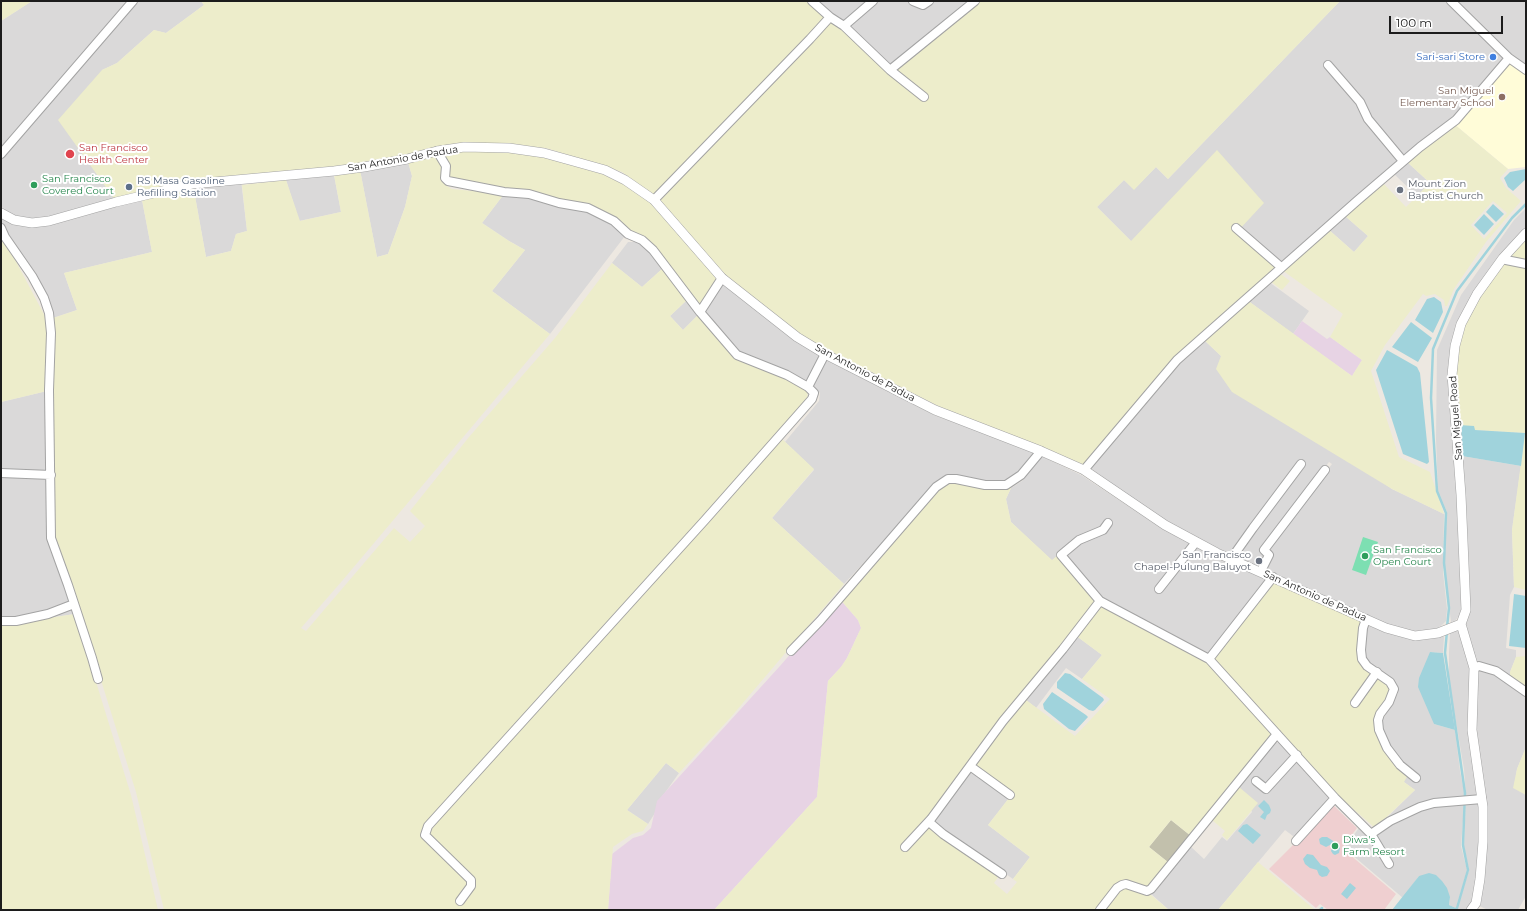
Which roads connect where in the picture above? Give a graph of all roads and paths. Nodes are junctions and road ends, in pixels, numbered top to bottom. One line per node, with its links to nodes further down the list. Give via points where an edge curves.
1 (133, 1): 16 (street)
2 (812, 1): 8 (street)
3 (873, 1): 9 (street)
4 (913, 1): 5 (street, via 923,5)
5 (929, 1)
6 (975, 1): 12 (street)
7 (1452, 1): 10 (street)
8 (830, 17): 9 (street); 18 (street)
9 (844, 26): 12 (street)
10 (1508, 58): 13 (street); 17 (street, via 1456,120)
11 (1328, 65): 17 (street, via 1360,102 1368,119)
12 (890, 70): 14 (street)
13 (1526, 70)
14 (924, 97)
15 (437, 151): 18 (street, San Antonio de Padua, via 464,147 509,148 544,153 605,170); 19 (street, San Antonio de Padua, via 342,170 192,184 49,221 21,222); 27 (street, via 446,166 445,178 448,181 529,194 588,208 614,221 630,236 642,240 653,250)
16 (1, 154)
17 (1403, 162): 25 (street)
18 (654, 200): 26 (street, San Antonio de Padua)
19 (1, 214)
20 (1, 228): 35 (street, via 32,276 49,313)
21 (1236, 228): 25 (street)
22 (1526, 234): 46 (street, San Miguel Road, via 1503,258 1477,294 1461,324 1454,346 1452,375 1466,610)
23 (1506, 260): 24 (street)
24 (1526, 264)
25 (1281, 267): 32 (street, via 1177,360)
26 (722, 278): 27 (street); 28 (street, San Antonio de Padua, via 797,337)
27 (700, 312): 29 (street, via 737,355 787,375)
28 (825, 354): 29 (street); 30 (street, San Antonio de Padua, via 935,410)
29 (808, 387): 68 (street, via 814,393 812,399 428,826 427,837 471,880 471,886)
30 (1041, 450): 32 (street, San Antonio de Padua); 47 (street, via 1022,475 1006,485 985,485 956,479 948,479 939,484)
31 (1301, 464): 38 (street)
32 (1084, 470): 37 (street, San Antonio de Padua, via 1164,525)
33 (1325, 470): 39 (street, via 1264,550 1269,555)
34 (1, 473): 35 (street)
35 (50, 475): 43 (street, via 51,538)
36 (1108, 523): 42 (street, via 1102,530 1079,540 1061,555)
37 (1196, 542): 38 (street, San Antonio de Padua); 41 (street)
38 (1231, 559): 39 (street, San Antonio de Padua)
39 (1261, 572): 40 (street, San Antonio de Padua)
40 (1272, 577): 44 (street, San Antonio de Padua); 48 (street)
41 (1159, 589)
42 (1100, 601): 48 (street); 56 (street)
43 (74, 604): 45 (street, via 48,614 16,621); 51 (street)
44 (1366, 619): 46 (street, San Antonio de Padua, via 1415,636); 50 (street, via 1363,628 1362,659 1367,666)
45 (1, 621)
46 (1457, 625): 49 (street)
47 (791, 651)
48 (1209, 659): 54 (street)
49 (1474, 668): 52 (street, via 1479,666 1496,671); 61 (street, via 1472,730)
50 (1377, 672): 53 (street); 57 (street, via 1390,682 1394,689 1380,714 1379,730 1387,748 1400,765)
51 (98, 679)
52 (1526, 692)
53 (1355, 703)
54 (1277, 734): 55 (street); 69 (street, via 1150,889 1147,891 1122,885)
55 (1297, 755): 58 (street, via 1266,789); 60 (street)
56 (970, 766): 59 (street); 62 (street)
57 (1416, 778)
58 (1256, 781)
59 (1010, 795)
60 (1335, 798): 63 (street); 64 (street)
61 (1482, 799): 63 (street, via 1434,803 1420,807 1390,821); 70 (street, via 1483,842 1480,879 1476,904)
62 (929, 822): 65 (street); 67 (street)
63 (1371, 834): 66 (street)
64 (1296, 841)
65 (905, 847)
66 (1389, 864)
67 (1002, 874)
68 (460, 901)
69 (1100, 910)
70 (1471, 910)

